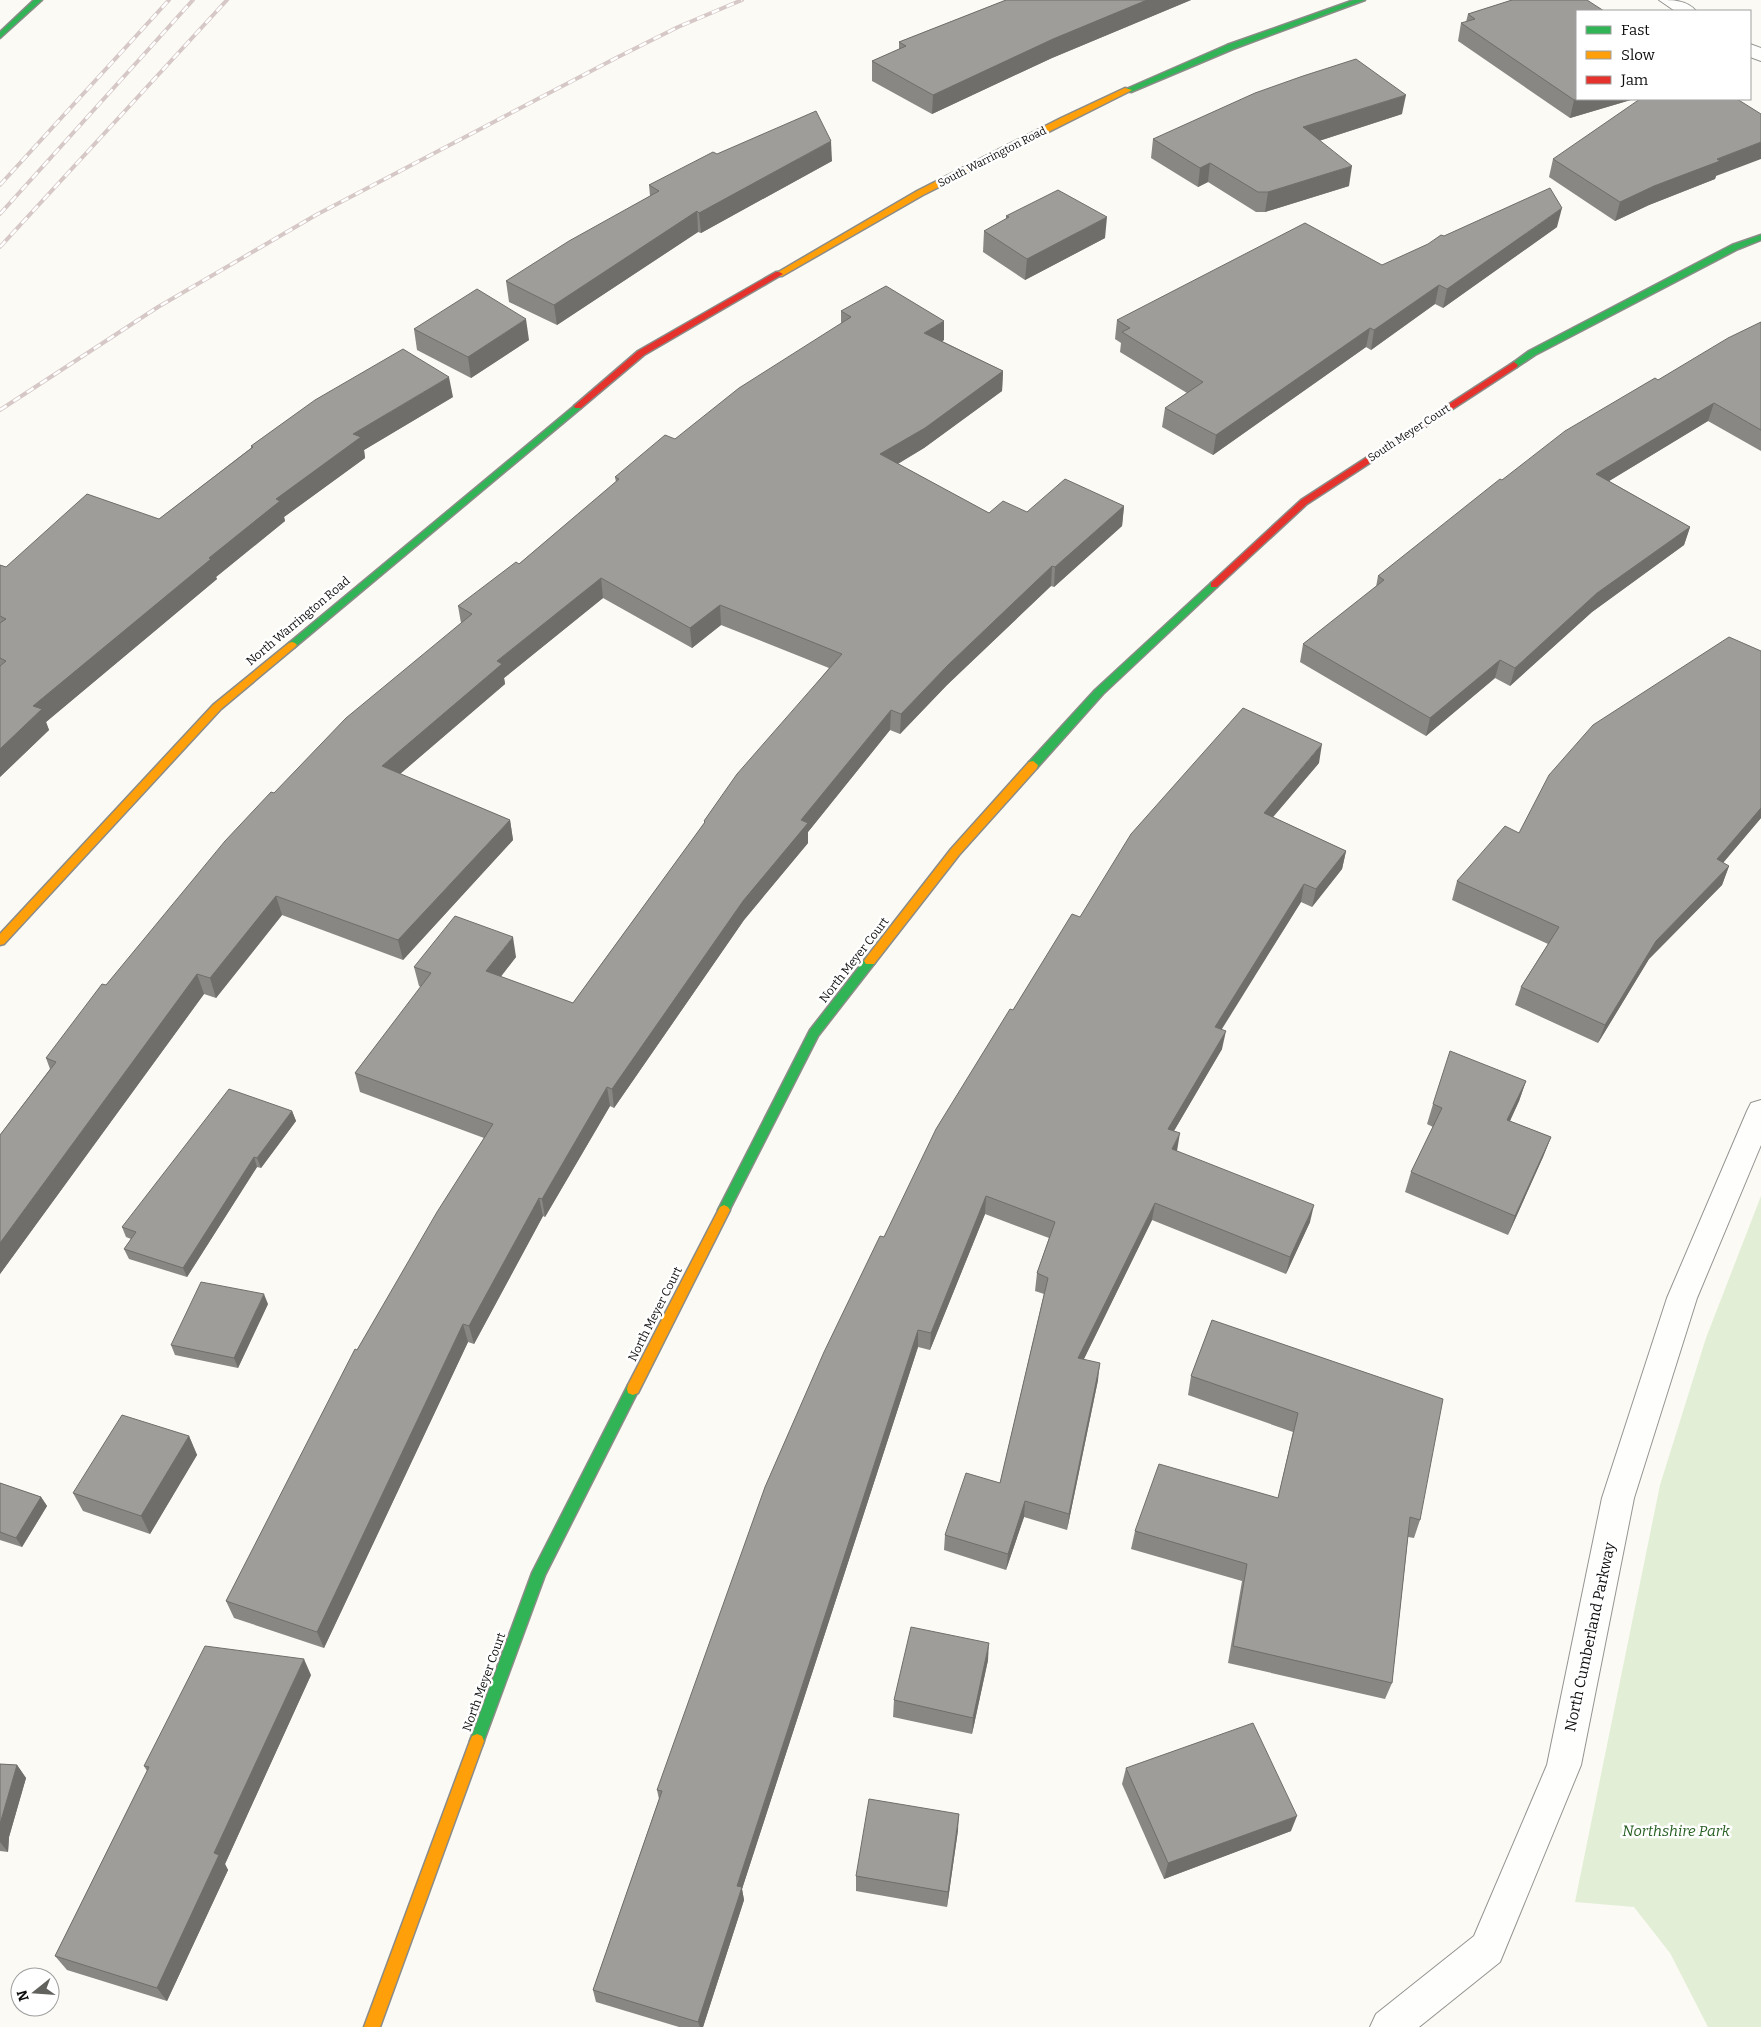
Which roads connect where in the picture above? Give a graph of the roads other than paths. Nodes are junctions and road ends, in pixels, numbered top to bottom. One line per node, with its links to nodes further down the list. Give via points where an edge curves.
1 (38, 0): 5 (street)
2 (1361, 0): 7 (street, South Warrington Road, via 1230,47 1064,120 920,193)
3 (1668, 0): 4 (street)
4 (1685, 10)
5 (0, 36)
6 (1761, 237): 8 (street, South Meyer Court, via 1735,247 1532,353 1304,502)
7 (641, 352): 9 (street, North Warrington Road, via 217,706)
8 (1099, 692): 11 (street, North Meyer Court, via 955,852 814,1033 539,1573)
9 (0, 941)
10 (1761, 1111): 12 (street, North Cumberland Parkway, via 1682,1298 1618,1498 1564,1765 1486,1949)
11 (372, 2027)
12 (1389, 2027)

